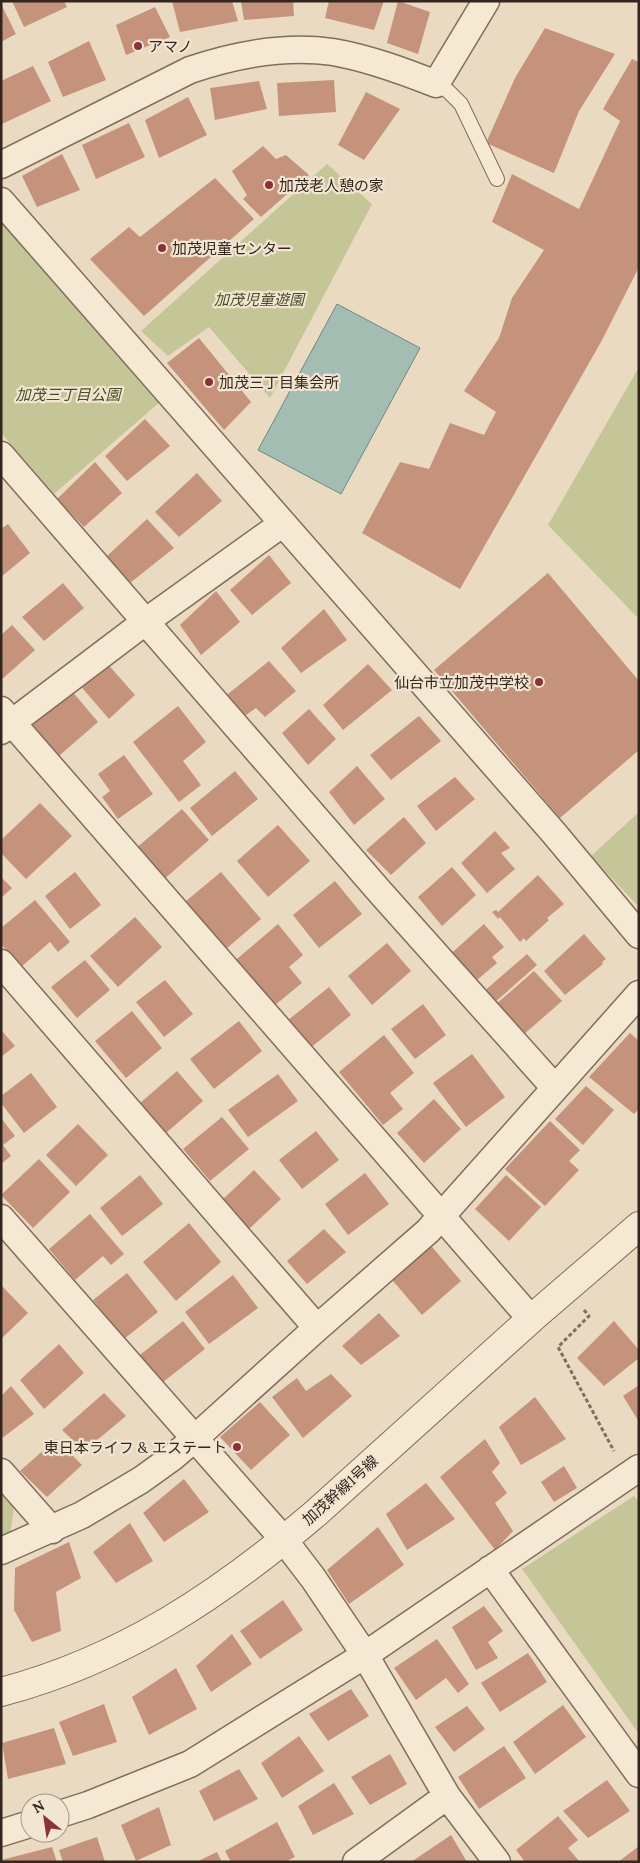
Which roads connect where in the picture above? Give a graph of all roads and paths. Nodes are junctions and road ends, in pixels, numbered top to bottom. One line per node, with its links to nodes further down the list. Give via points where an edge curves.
1 (486, 1): 2 (street)
2 (436, 84): 3 (street, via 381,64 334,52 280,50 251,53 190,70); 4 (lane, via 461,104)
3 (1, 166)
4 (497, 179)
5 (1, 201): 7 (street)
6 (1, 455): 8 (street)
7 (282, 524): 8 (street); 10 (street)
8 (145, 622): 9 (street); 13 (street)
9 (5, 721): 14 (street)
10 (639, 934)
11 (1, 963): 19 (street)
12 (639, 994): 13 (street)
13 (555, 1088): 14 (street)
14 (443, 1216): 18 (street); 19 (street)
15 (1, 1218): 20 (street)
16 (639, 1226): 17 (street, 加茂幹線1号線)
17 (565, 1290): 18 (street, 加茂幹線1号線); 22 (path, via 590,1316 558,1347 620,1462)
18 (531, 1319): 24 (street, 加茂幹線1号線)
19 (317, 1328): 20 (street)
20 (194, 1439): 23 (street, via 141,1480); 24 (street)
21 (1, 1472): 23 (street)
22 (637, 1474): 26 (street)
23 (52, 1530): 25 (street)
24 (284, 1540): 27 (street); 28 (street, 加茂幹線1号線, via 209,1597 165,1625 75,1668)
25 (1, 1551)
26 (490, 1569): 27 (street); 29 (street)
27 (365, 1655): 30 (street); 31 (street, via 190,1764)
28 (1, 1692)
29 (639, 1774)
30 (447, 1796): 34 (street); 35 (street)
31 (70, 1811)
32 (20, 1827): 33 (street)
33 (1, 1833)
34 (356, 1862)
35 (496, 1862)

